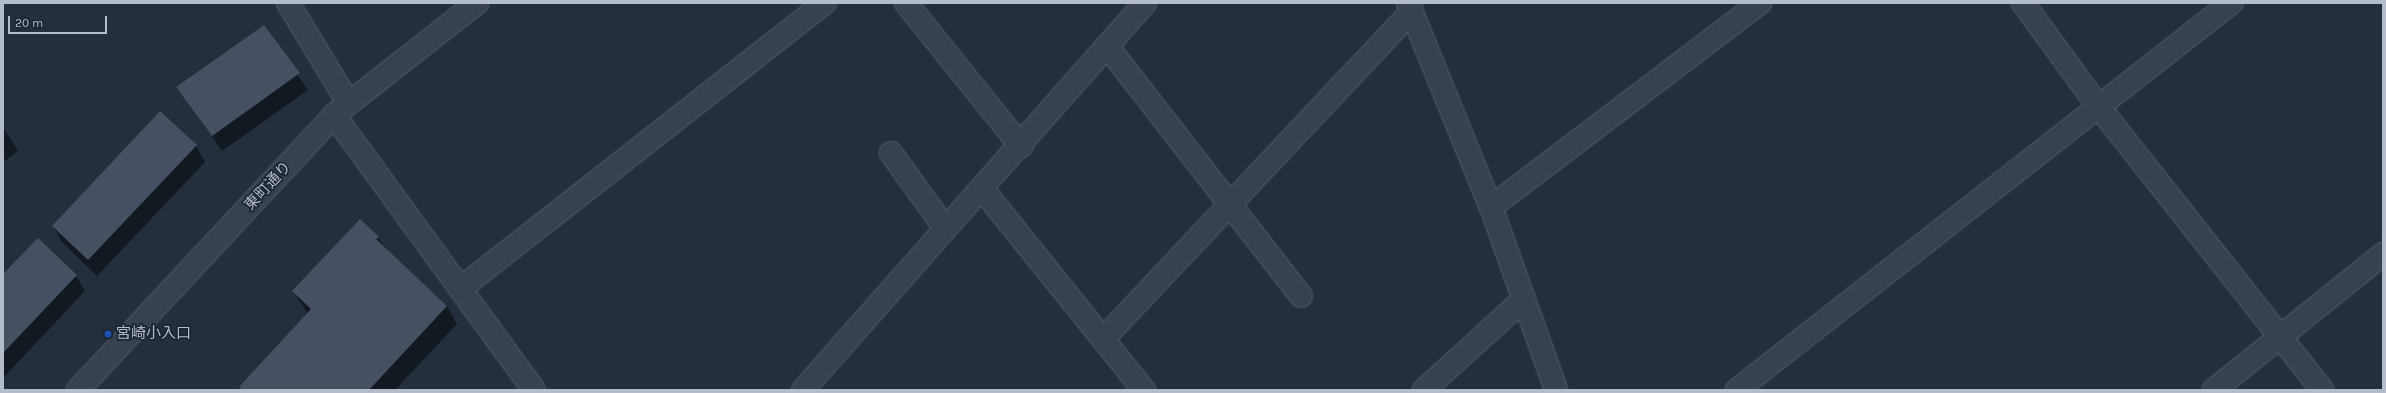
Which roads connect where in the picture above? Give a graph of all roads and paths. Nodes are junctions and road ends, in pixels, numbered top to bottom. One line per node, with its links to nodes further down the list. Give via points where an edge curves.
1 (288, 3): 12 (street)
2 (477, 3): 12 (street, 東町通り)
3 (824, 3): 20 (street)
4 (906, 3): 13 (street)
5 (1145, 3): 10 (street)
6 (1760, 3): 17 (street)
7 (2023, 3): 11 (street)
8 (2232, 3): 11 (street)
9 (1410, 7): 16 (street); 17 (street)
10 (1107, 46): 13 (street); 16 (street)
11 (2098, 106): 24 (street); 31 (street)
12 (341, 109): 20 (street); 25 (street, 東町通り)
13 (1021, 146): 15 (street)
14 (891, 153): 18 (street)
15 (983, 190): 18 (street); 23 (street)
16 (1231, 204): 21 (street); 23 (street)
17 (1491, 207): 22 (street)
18 (945, 228): 27 (street)
19 (2383, 254): 24 (street)
20 (461, 288): 26 (street)
21 (1301, 296)
22 (1524, 298): 29 (street); 30 (street)
23 (1104, 338): 28 (street)
24 (2281, 338): 32 (street); 33 (street)
25 (78, 390)
26 (534, 390)
27 (803, 390)
28 (1144, 390)
29 (1424, 390)
30 (1556, 390)
31 (1737, 390)
32 (2214, 390)
33 (2322, 390)

